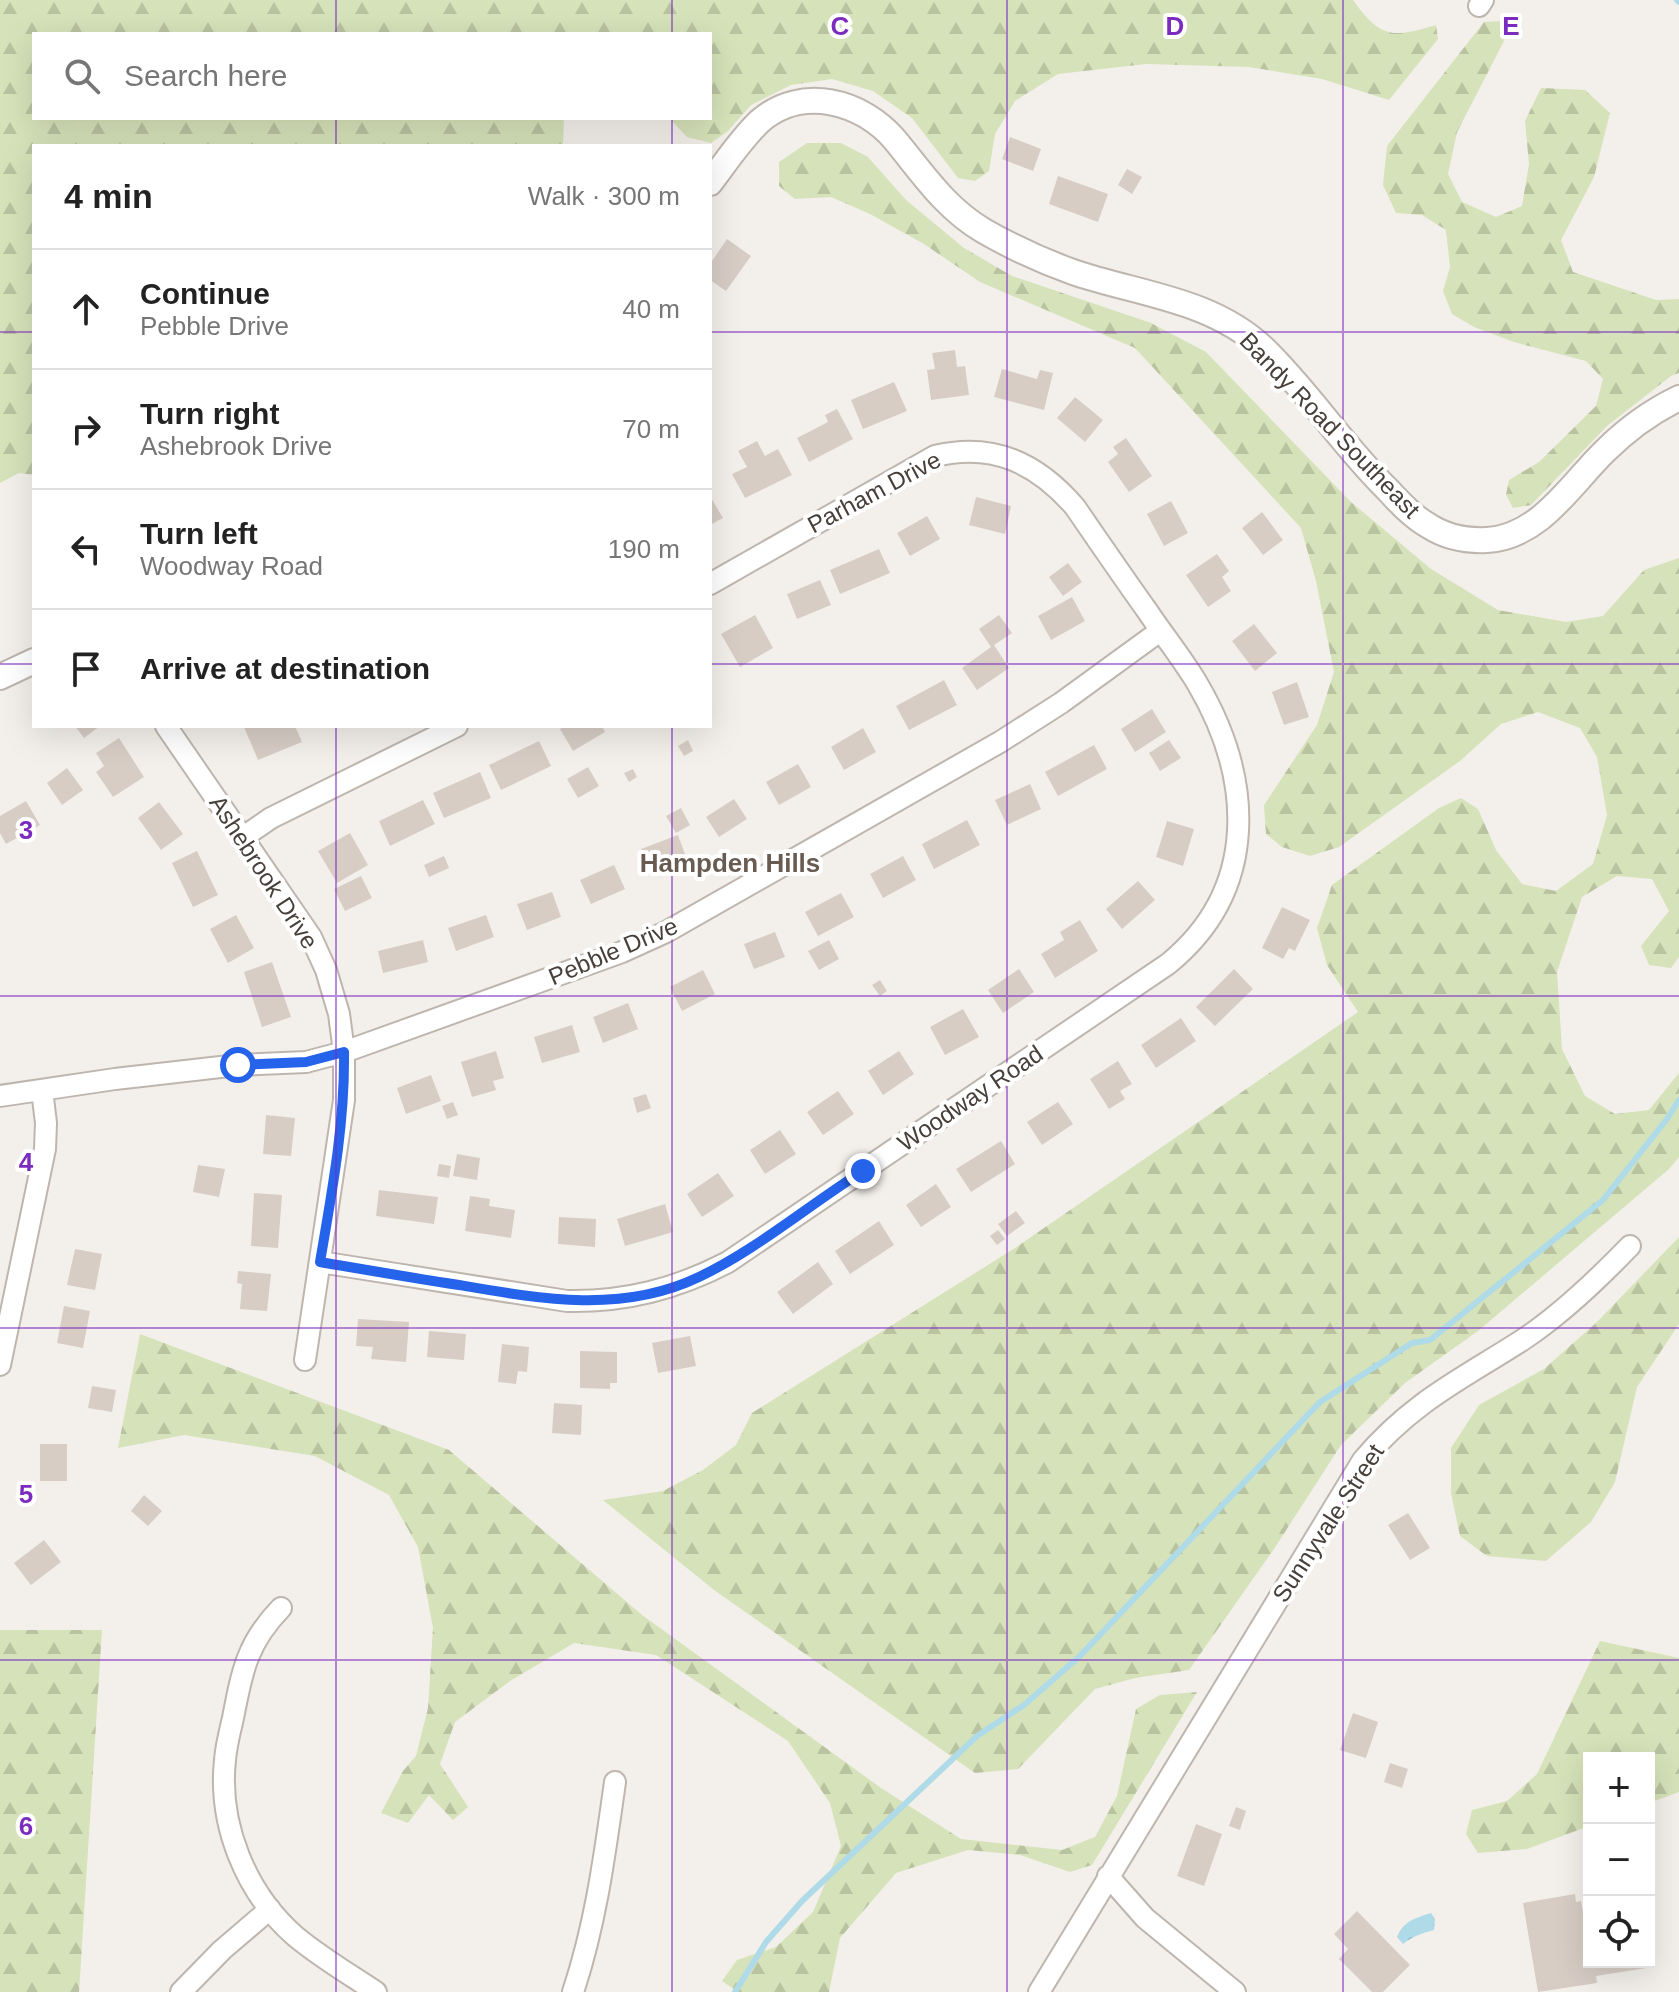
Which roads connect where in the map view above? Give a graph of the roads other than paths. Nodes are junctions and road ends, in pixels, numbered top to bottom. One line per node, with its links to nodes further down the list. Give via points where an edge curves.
1 (712, 180): 2 (street, Bandy Road Southeast, via 761,120 786,106 823,101 859,110 895,139 934,191 983,230 1072,272 1192,306 1240,330 1263,349 1382,484 1428,526 1468,540 1510,536 1528,527 1633,426)
2 (1679, 398)
3 (712, 583): 4 (street, Parham Drive, via 912,466 956,451 978,451 1012,460 1055,484)
4 (1160, 631): 10 (street, Pebble Drive, via 1000,742 666,932); 14 (street, Woodway Road, via 1213,714 1237,784 1240,813 1237,852 1221,900 1203,929 1168,964 728,1262 671,1288 623,1299 567,1301)
5 (32, 662): 6 (street)
6 (0, 677)
7 (167, 728): 9 (street, Ashebrook Drive)
8 (453, 728): 9 (street, via 271,818)
9 (242, 838): 10 (street, Ashebrook Drive, via 311,937 335,999)
10 (344, 1052): 11 (street, Pebble Drive, via 306,1062 238,1065); 14 (street, Ashebrook Drive, via 341,1133)
11 (42, 1090): 12 (street, Pebble Drive); 16 (street, via 45,1149)
12 (0, 1096)
13 (1630, 1246): 19 (street, Sunnyvale Street, via 1562,1312 1409,1412 1363,1460)
14 (320, 1262): 15 (street, Ashebrook Drive)
15 (305, 1360)
16 (0, 1365)
17 (281, 1608): 20 (street, via 263,1626 243,1665 225,1759 230,1831)
18 (615, 1782): 23 (street, via 601,1882)
19 (1108, 1876): 24 (street, Sunnyvale Street); 25 (street, via 1145,1918)
20 (270, 1909): 21 (street); 22 (street, via 295,1935)
21 (181, 1992)
22 (376, 1992)
23 (573, 1992)
24 (1039, 1992)
25 (1235, 1992)

